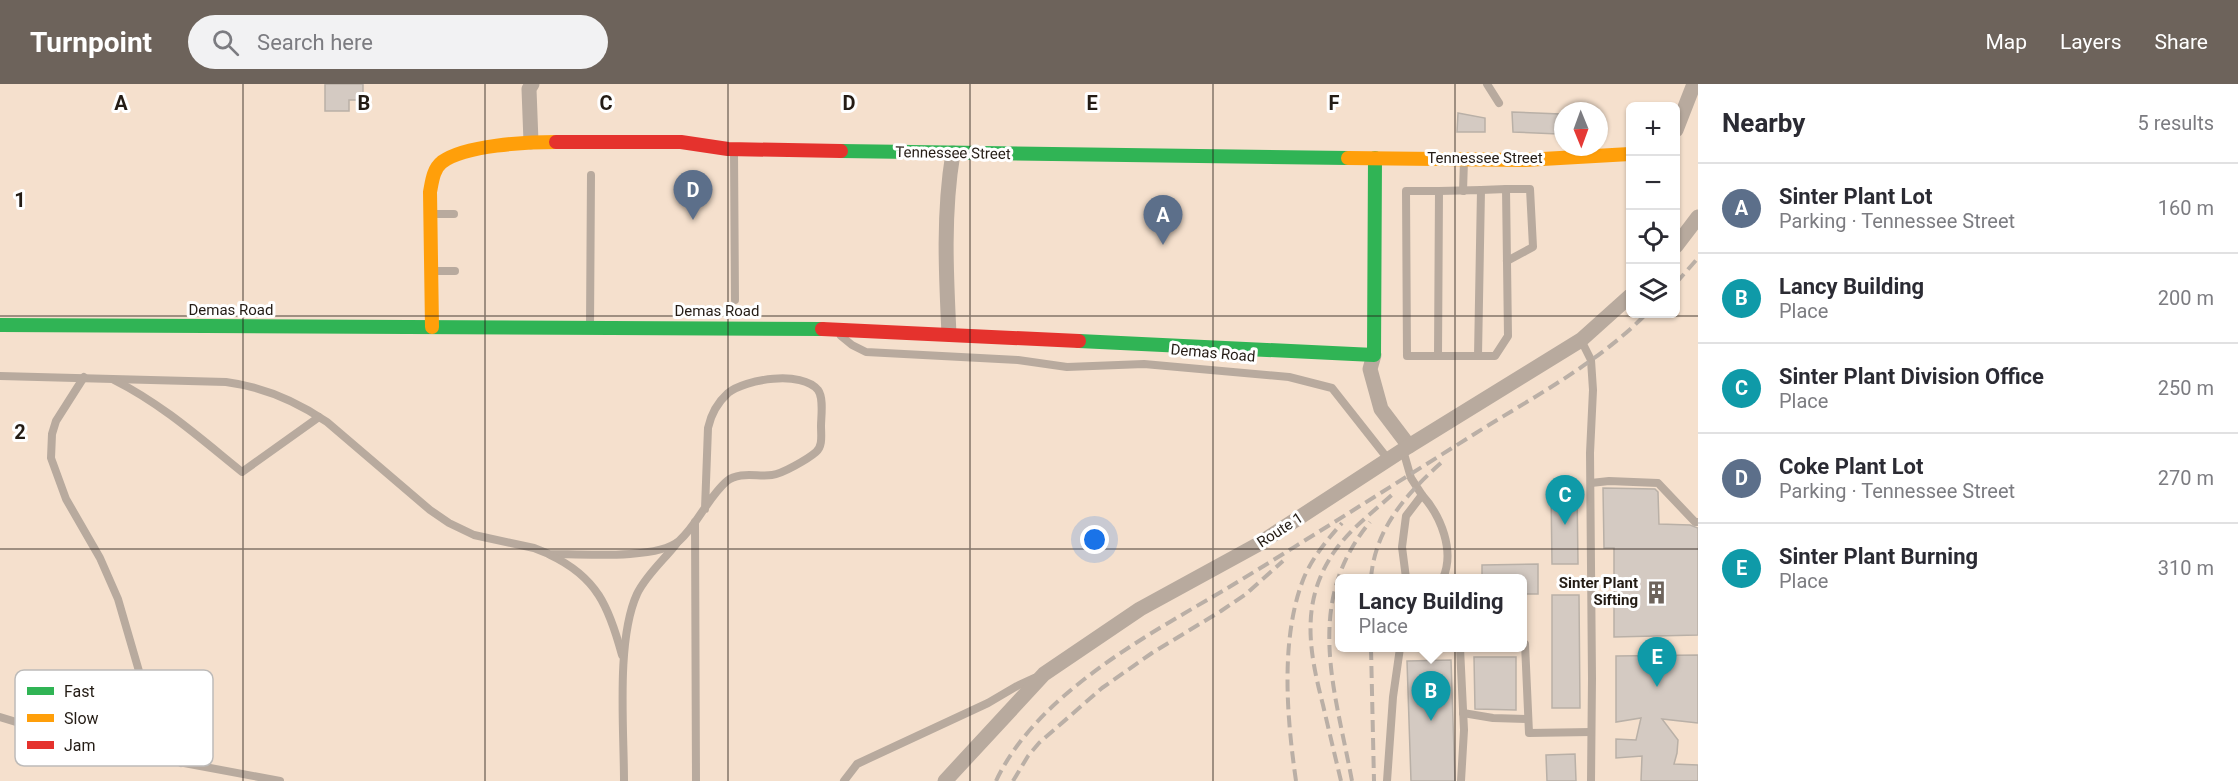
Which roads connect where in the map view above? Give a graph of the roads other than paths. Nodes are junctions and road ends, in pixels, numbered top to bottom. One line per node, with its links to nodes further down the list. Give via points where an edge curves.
1 (532, 84): 6 (street)
2 (1487, 84): 4 (lane)
3 (1694, 84): 5 (street)
4 (1499, 103)
5 (1680, 120)
6 (531, 142): 7 (street, Tennessee Street, via 681,142); 17 (street, Tennessee Street, via 460,153 440,163 430,192)
7 (734, 149): 8 (street, Tennessee Street); 24 (lane)
8 (953, 153): 10 (street, Tennessee Street); 30 (street, via 945,238)
9 (1626, 154): 11 (street, Tennessee Street)
10 (1375, 158): 11 (street, Tennessee Street); 32 (street)
11 (1464, 159): 16 (lane)
12 (591, 175): 28 (lane)
13 (1506, 189): 14 (lane); 21 (lane); 21 (lane, via 1530,189 1533,247)
14 (1481, 190): 16 (lane); 34 (lane)
15 (1439, 191): 16 (lane); 33 (lane); 33 (lane, via 1406,191 1407,356)
16 (1462, 191)
17 (430, 214): 18 (lane); 22 (street)
18 (454, 214)
19 (1698, 217): 20 (street)
20 (1680, 241)
21 (1506, 261): 34 (lane, via 1508,336 1495,356)
22 (431, 271): 23 (lane); 27 (street)
23 (455, 271)
24 (735, 300)
25 (1626, 300): 31 (street, Route 1)
26 (0, 325): 27 (street, Demas Road)
27 (432, 327): 28 (street, Demas Road)
28 (590, 328): 29 (street, Demas Road)
29 (834, 329): 30 (street); 40 (lane, Demas Road, via 866,352 1018,360 1067,368 1144,364 1289,376 1332,388)
30 (948, 334): 32 (street)
31 (1581, 340): 39 (street, Route 1); 41 (lane, via 1591,360)
32 (1374, 356): 39 (street, via 1370,369 1381,410)
33 (1438, 356): 34 (lane)
34 (1478, 356)
35 (0, 376): 36 (lane)
36 (84, 377): 37 (lane); 56 (lane, via 56,421 51,458 66,499 118,599)
37 (109, 378): 38 (lane, via 248,385 291,400); 38 (lane, via 142,394 242,472)
38 (319, 417): 47 (lane, via 449,523 474,534)
39 (1406, 448): 40 (street, Route 1); 42 (lane, via 1411,478)
40 (1388, 459): 57 (street, Route 1, via 1257,545 1140,609)
41 (1591, 483): 45 (lane, via 1658,483); 62 (lane)
42 (1422, 495): 48 (lane, via 1440,520); 49 (lane, via 1406,516 1402,548)
43 (705, 509): 43 (lane, via 727,481 774,475 817,452 821,440 819,391 802,381 777,379 746,384 723,399 708,428); 44 (lane)
44 (695, 521): 46 (lane); 66 (lane)
45 (1698, 522)
46 (678, 542): 47 (lane, via 647,553); 55 (lane, via 638,592)
47 (549, 554): 55 (lane, via 577,569 592,584 612,620)
48 (1447, 569): 50 (lane); 51 (lane)
49 (1405, 574)
50 (1445, 574)
51 (1450, 574)
52 (1399, 652): 69 (lane)
53 (1460, 652): 58 (lane)
54 (1525, 652): 60 (lane)
55 (624, 661): 65 (lane)
56 (138, 670)
57 (1044, 674): 67 (lane, via 857,764); 68 (street, Route 1)
58 (1463, 713): 60 (lane); 70 (lane)
59 (0, 717): 61 (lane)
60 (1528, 719): 62 (lane, via 1529,733)
61 (15, 722)
62 (1591, 732): 71 (lane)
63 (198, 766): 64 (lane)
64 (280, 781)
65 (624, 781)
66 (696, 781)
67 (844, 781)
68 (945, 781)
69 (1387, 781)
70 (1461, 781)
71 (1591, 781)

